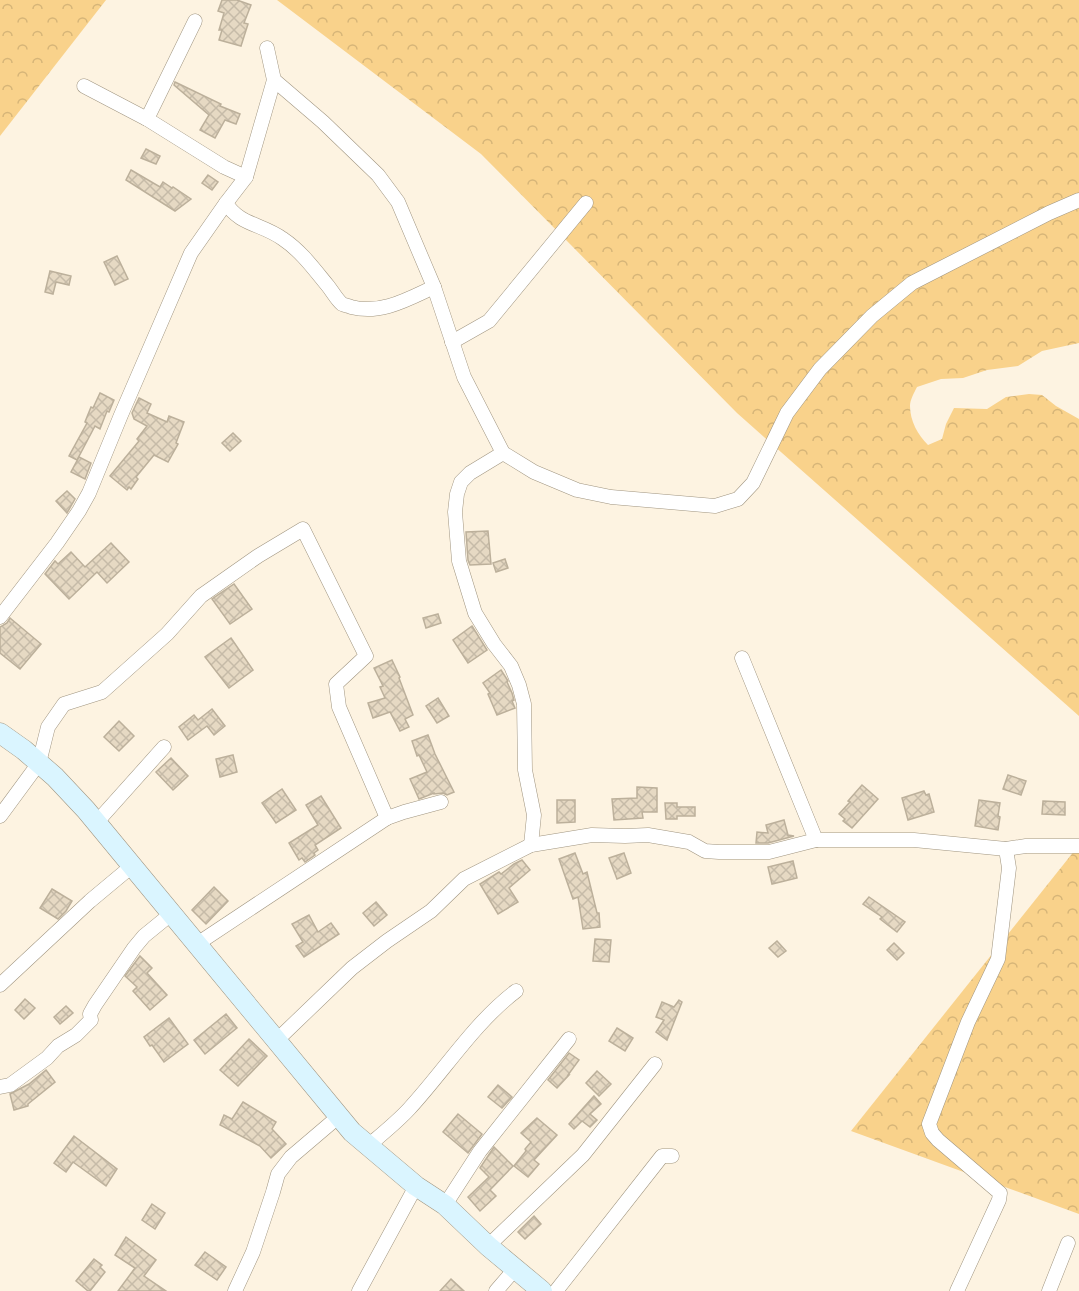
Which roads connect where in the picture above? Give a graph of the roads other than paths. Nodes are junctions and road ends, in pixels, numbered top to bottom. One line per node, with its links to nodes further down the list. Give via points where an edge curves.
1 (195, 21): 5 (street)
2 (267, 48): 3 (street)
3 (274, 80): 6 (street); 10 (street, via 378,175 398,202)
4 (84, 86): 5 (street)
5 (147, 119): 6 (street)
6 (246, 177): 8 (street)
7 (1079, 200): 12 (street, via 912,283 872,316 820,369 787,413 753,483 738,499 715,506 611,497 577,490 534,472)
8 (226, 203): 10 (street, via 232,213 284,239 343,304 369,310 391,307); 13 (street, via 191,252 89,493 57,543)
9 (586, 203): 11 (street, via 489,321)
10 (434, 287): 11 (street)
11 (452, 342): 12 (street, via 464,377)
12 (503, 453): 23 (street, via 461,482 455,512 459,561 475,613 511,666 524,704 525,770 534,814)
13 (0, 617)
14 (742, 658): 22 (street)
15 (0, 733): 17 (street)
16 (164, 747): 21 (street)
17 (39, 763): 19 (street); 20 (street, via 48,727 64,704 102,692 167,634 201,596 303,529 366,656 336,684 339,707); 21 (street)
18 (441, 802): 20 (street)
19 (0, 816)
20 (387, 818): 28 (street)
21 (96, 823): 26 (street)
22 (816, 840): 23 (street, via 769,852 705,851 690,842 648,835 592,835); 25 (street, via 914,840)
23 (531, 845): 32 (street, via 464,879 431,910 352,968)
24 (1079, 846): 25 (street)
25 (1006, 849): 48 (street, via 1009,868 998,959 968,1022 929,1124 938,1140 1000,1193)
26 (132, 866): 27 (street); 29 (street)
27 (171, 914): 28 (street); 34 (street, via 134,948 95,1005 91,1020 47,1058 10,1085)
28 (197, 944): 32 (street)
29 (0, 985)
30 (516, 991): 36 (street, via 455,1053 408,1110)
31 (569, 1039): 39 (street, via 480,1150)
32 (276, 1041): 35 (street)
33 (655, 1064): 41 (street, via 583,1155)
34 (0, 1087)
35 (338, 1117): 36 (street); 43 (street, via 291,1157 278,1174 253,1252)
36 (368, 1146): 38 (street)
37 (672, 1156): 47 (street, via 662,1156)
38 (416, 1186): 39 (street); 44 (street)
39 (445, 1204): 41 (street)
40 (1068, 1243): 49 (street)
41 (488, 1246): 42 (street)
42 (515, 1269): 45 (street); 46 (street)
43 (235, 1291)
44 (359, 1291)
45 (496, 1291)
46 (542, 1291)
47 (556, 1291)
48 (957, 1291)
49 (1049, 1291)

